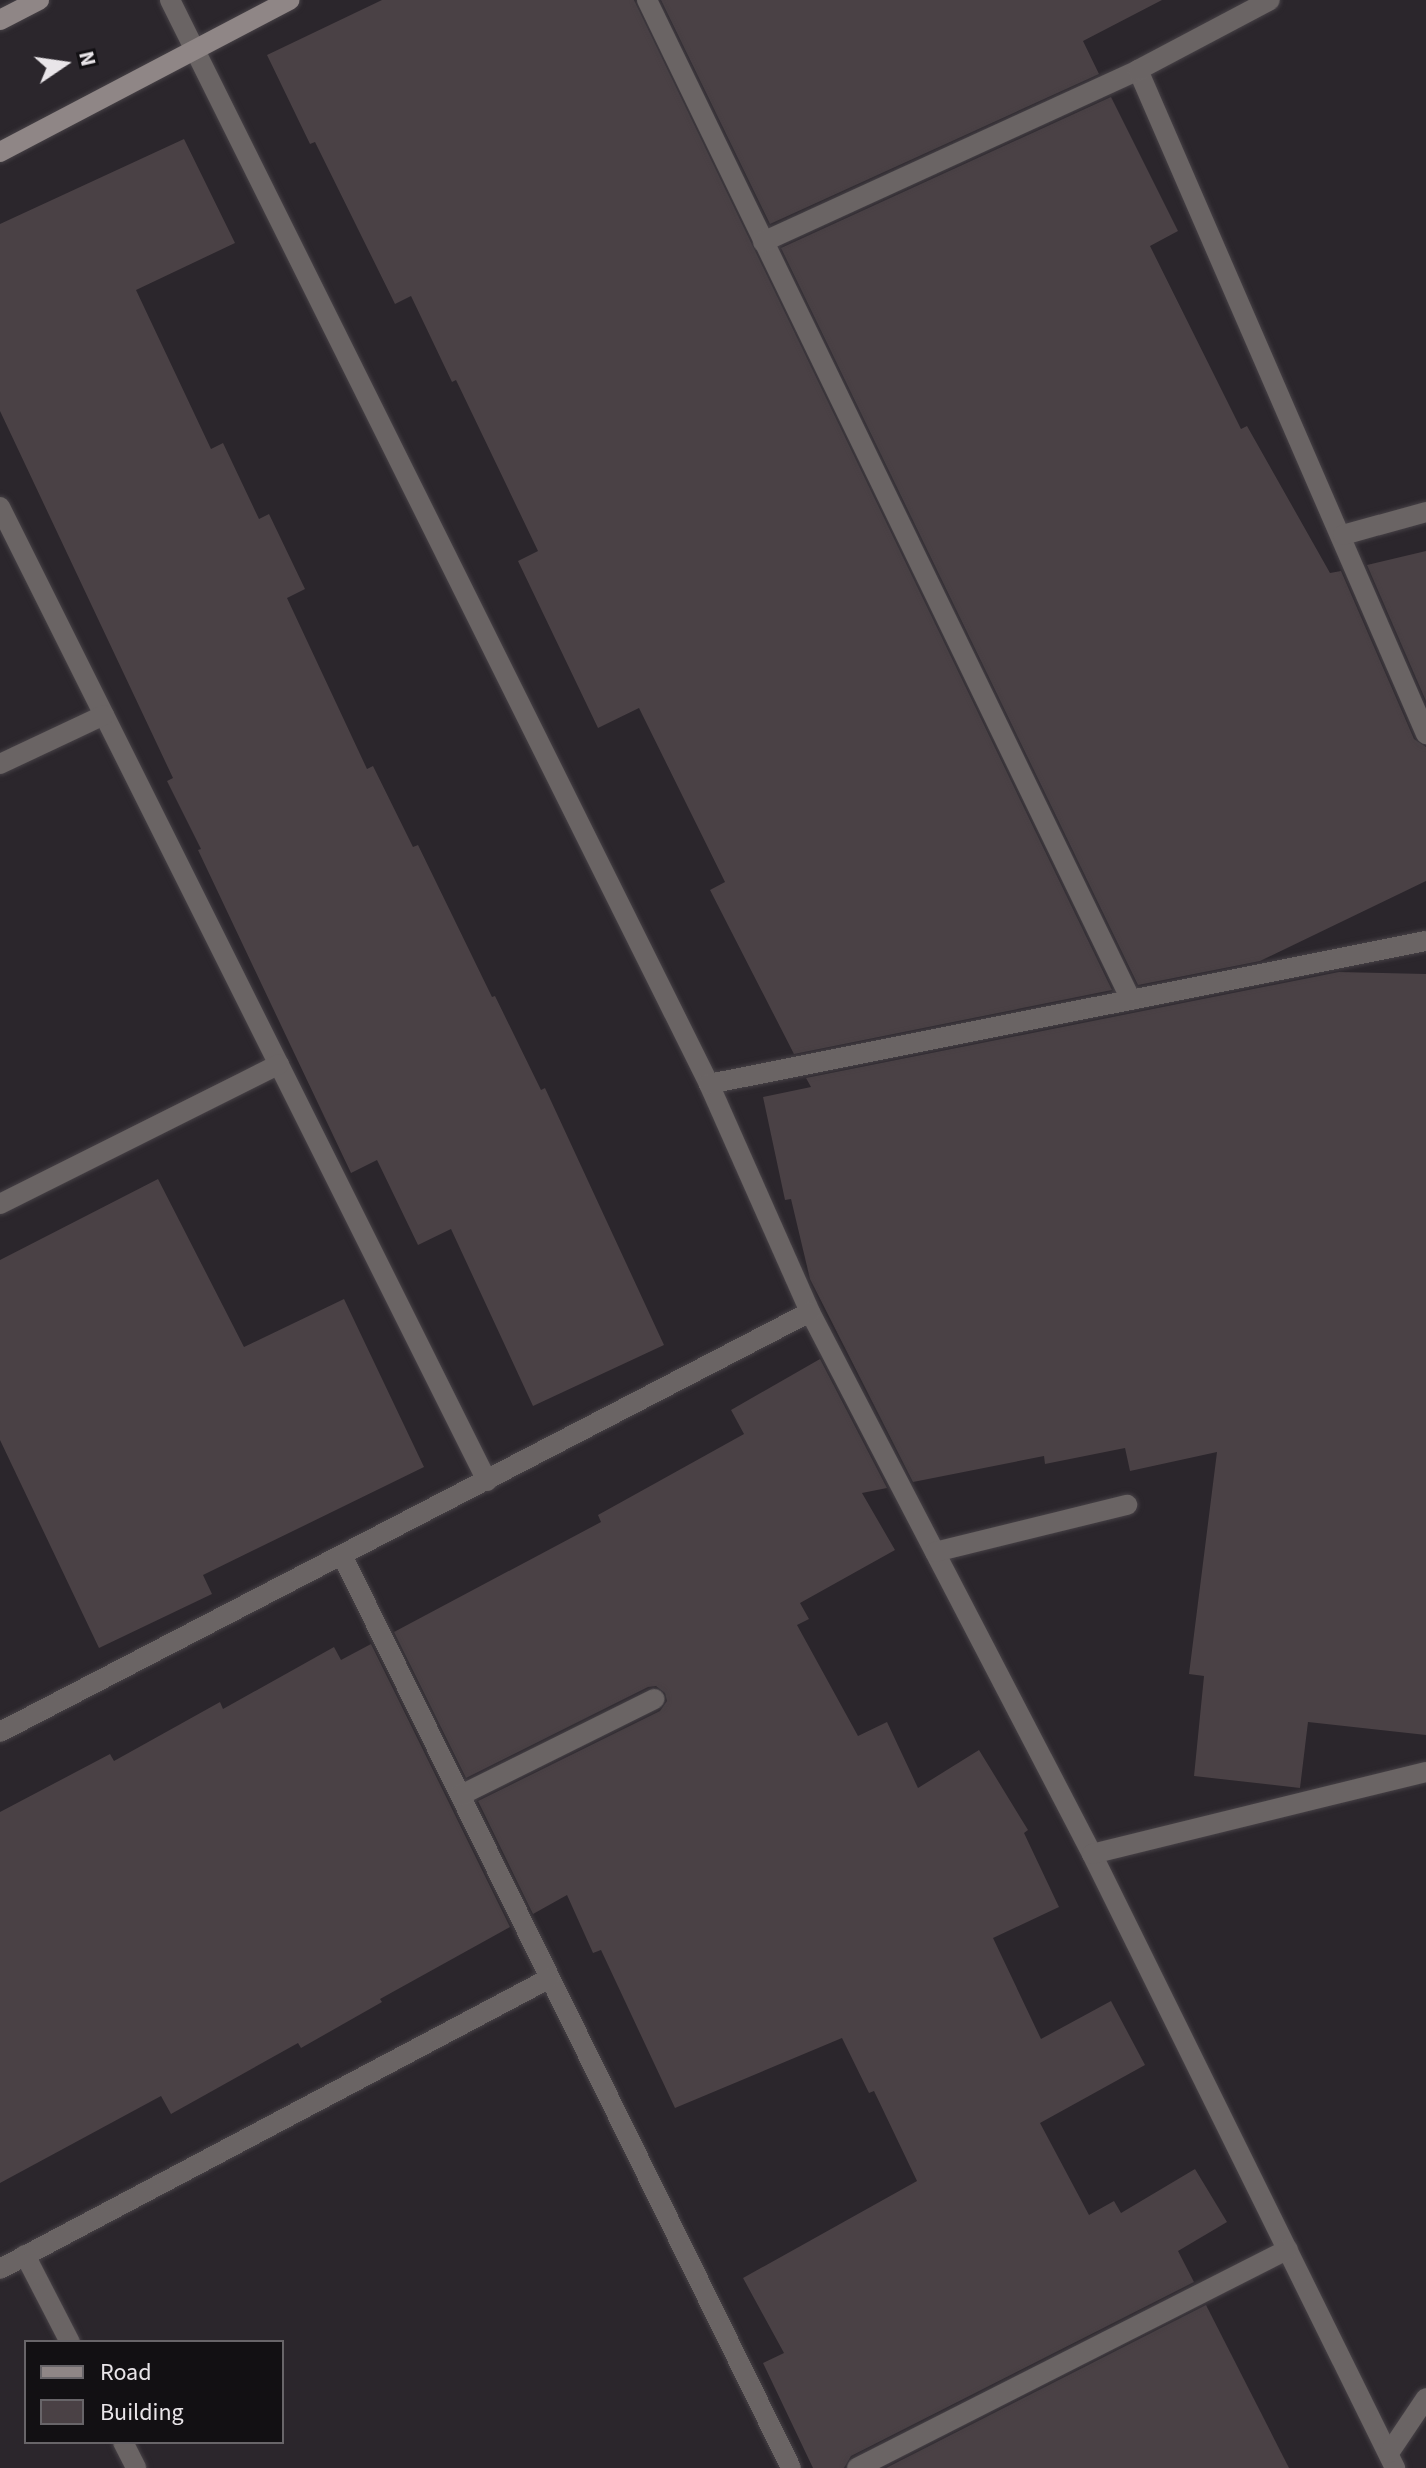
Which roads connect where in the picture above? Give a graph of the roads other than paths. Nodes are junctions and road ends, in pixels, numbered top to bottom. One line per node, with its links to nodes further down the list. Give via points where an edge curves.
1 (39, 0): 6 (main road)
2 (170, 0): 7 (street)
3 (289, 0): 7 (main road)
4 (647, 0): 10 (street)
5 (1270, 0): 8 (street)
6 (0, 20)
7 (194, 48): 9 (main road); 20 (street)
8 (1138, 70): 10 (street); 13 (street)
9 (0, 152)
10 (763, 242): 18 (street)
11 (0, 507): 14 (street)
12 (1426, 512): 13 (street)
13 (1343, 535): 15 (street)
14 (104, 715): 16 (street); 19 (street)
15 (1426, 734)
16 (0, 764)
17 (1426, 941): 18 (street)
18 (1131, 1000): 20 (street)
19 (279, 1064): 21 (street); 23 (street)
20 (709, 1084): 22 (street)
21 (0, 1204)
22 (810, 1312): 23 (street); 25 (street)
23 (487, 1481): 26 (street)
24 (1127, 1505): 25 (street)
25 (935, 1552): 31 (street)
26 (342, 1555): 28 (street); 30 (street)
27 (654, 1699): 30 (street)
28 (0, 1732)
29 (1426, 1772): 31 (street)
30 (461, 1795): 32 (street)
31 (1092, 1854): 33 (street)
32 (550, 1978): 34 (street); 41 (street)
33 (1288, 2249): 39 (street); 42 (street)
34 (25, 2255): 35 (street); 36 (street)
35 (0, 2269)
36 (69, 2340)
37 (1426, 2398): 39 (street)
38 (124, 2444): 40 (street)
39 (1392, 2461)
40 (136, 2468)
41 (791, 2468)
42 (857, 2468)

